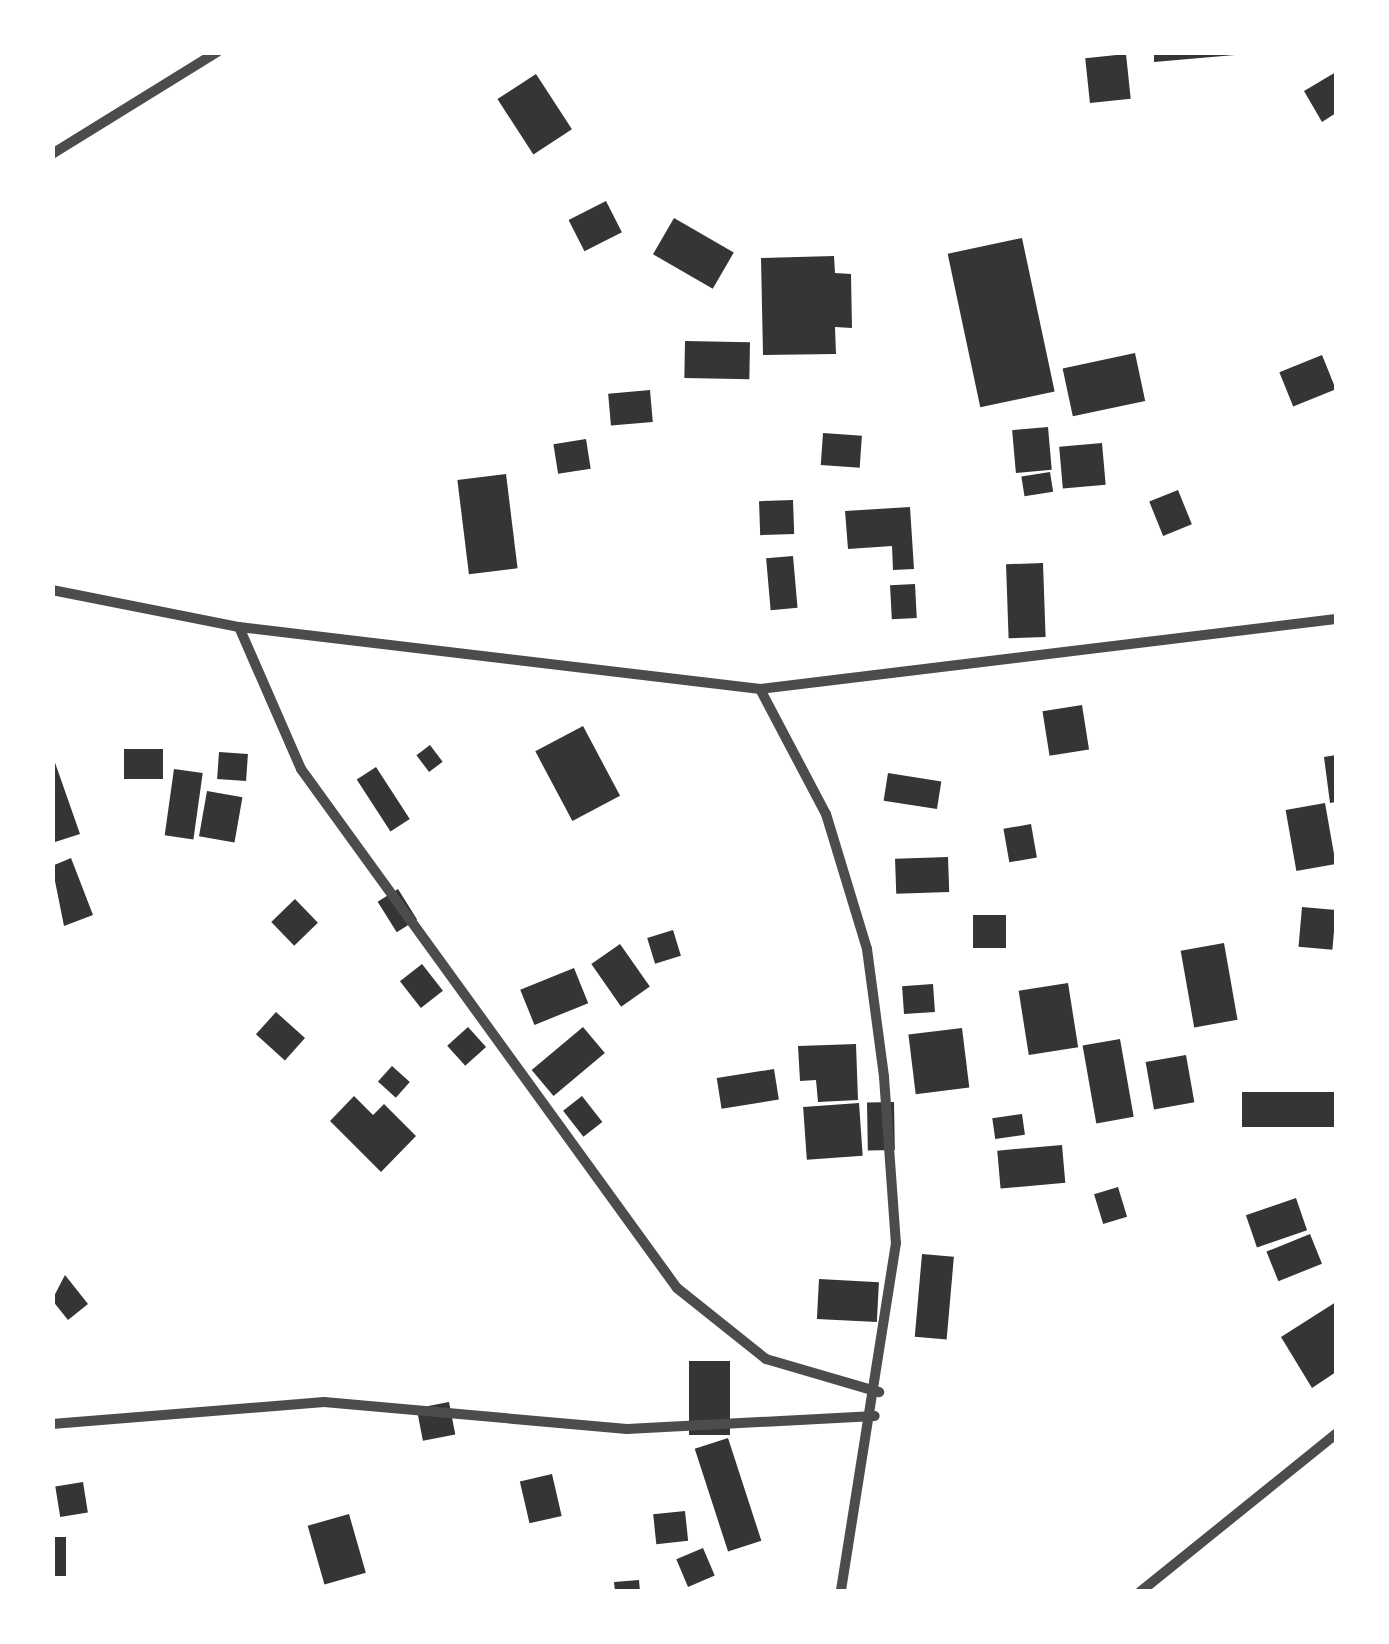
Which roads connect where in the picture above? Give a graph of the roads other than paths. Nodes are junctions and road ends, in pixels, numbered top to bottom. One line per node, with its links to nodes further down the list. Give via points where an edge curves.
1 (217, 52): 2 (street)
2 (52, 154)
3 (52, 590): 5 (street)
4 (1336, 620): 6 (street)
5 (239, 627): 6 (street); 7 (street, via 301,769 677,1288 766,1359)
6 (760, 689): 7 (street, via 826,814 867,949 896,1243)
7 (879, 1392): 8 (street)
8 (876, 1416): 9 (street, via 627,1429 324,1402); 11 (street)
9 (52, 1424)
10 (1336, 1434): 12 (street)
11 (841, 1592)
12 (1140, 1592)

